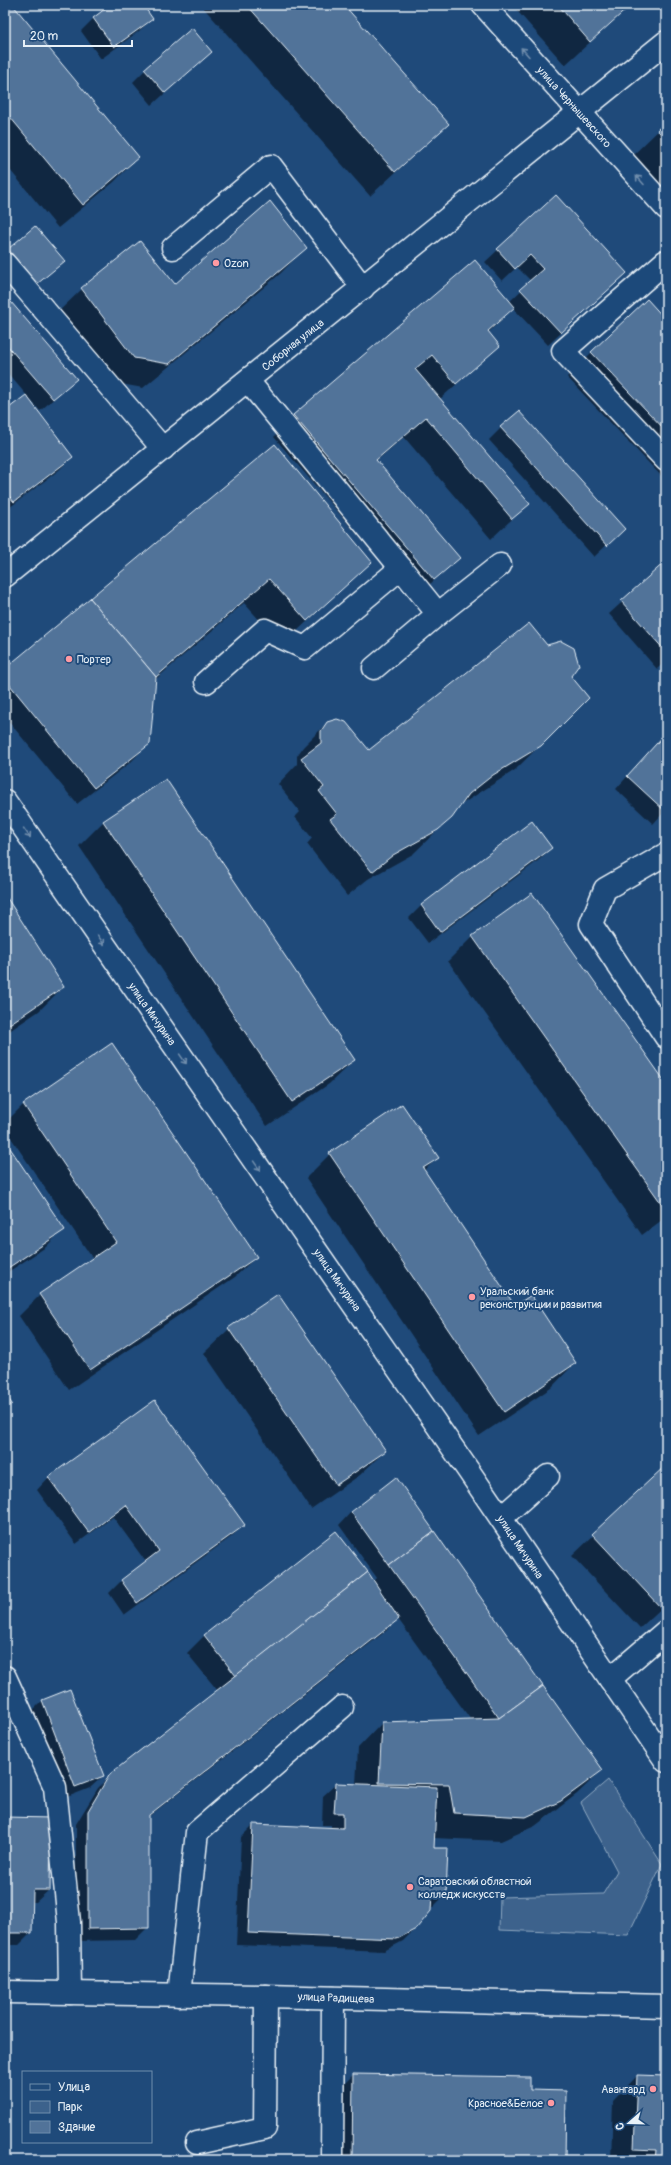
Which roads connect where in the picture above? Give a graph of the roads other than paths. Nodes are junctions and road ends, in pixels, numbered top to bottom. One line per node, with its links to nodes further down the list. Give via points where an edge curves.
1 (483, 5): 3 (main road, улица Чернышевского, one-way to 1)
2 (666, 42): 3 (main road, Соборная улица)
3 (579, 112): 4 (main road, улица Чернышевского, one-way to 3); 8 (main road, Соборная улица)
4 (666, 208)
5 (173, 248): 8 (main road, via 271,166)
6 (666, 262): 11 (main road, via 563,351)
7 (5, 264): 10 (main road)
8 (363, 288): 9 (main road, Соборная улица)
9 (248, 381): 10 (main road, Соборная улица); 13 (main road)
10 (163, 449): 14 (main road, Соборная улица)
11 (666, 460)
12 (500, 565): 15 (main road)
13 (401, 568): 15 (main road); 17 (main road, via 305,648 265,630)
14 (5, 576)
15 (438, 614): 16 (main road)
16 (374, 668)
17 (206, 682)
18 (5, 801): 22 (main road, улица Мичурина, one-way to 22)
19 (666, 854): 20 (main road, via 605,889 591,924)
20 (666, 1037)
21 (548, 1476): 22 (main road)
22 (500, 1518): 25 (main road, улица Мичурина)
23 (666, 1631): 25 (main road)
24 (5, 1677): 29 (main road, via 55,1787 69,1922)
25 (610, 1679): 27 (main road, улица Мичурина)
26 (342, 1707): 30 (main road, via 197,1832)
27 (666, 1761)
28 (5, 1992): 29 (main road, улица Радищева)
29 (70, 1993): 30 (main road, улица Радищева)
30 (179, 1995): 31 (main road, улица Радищева)
31 (266, 1996): 32 (main road, улица Радищева); 34 (main road, via 265,2128)
32 (333, 1998): 33 (main road, улица Радищева); 35 (main road)
33 (666, 2006)
34 (197, 2143)
35 (332, 2160)

